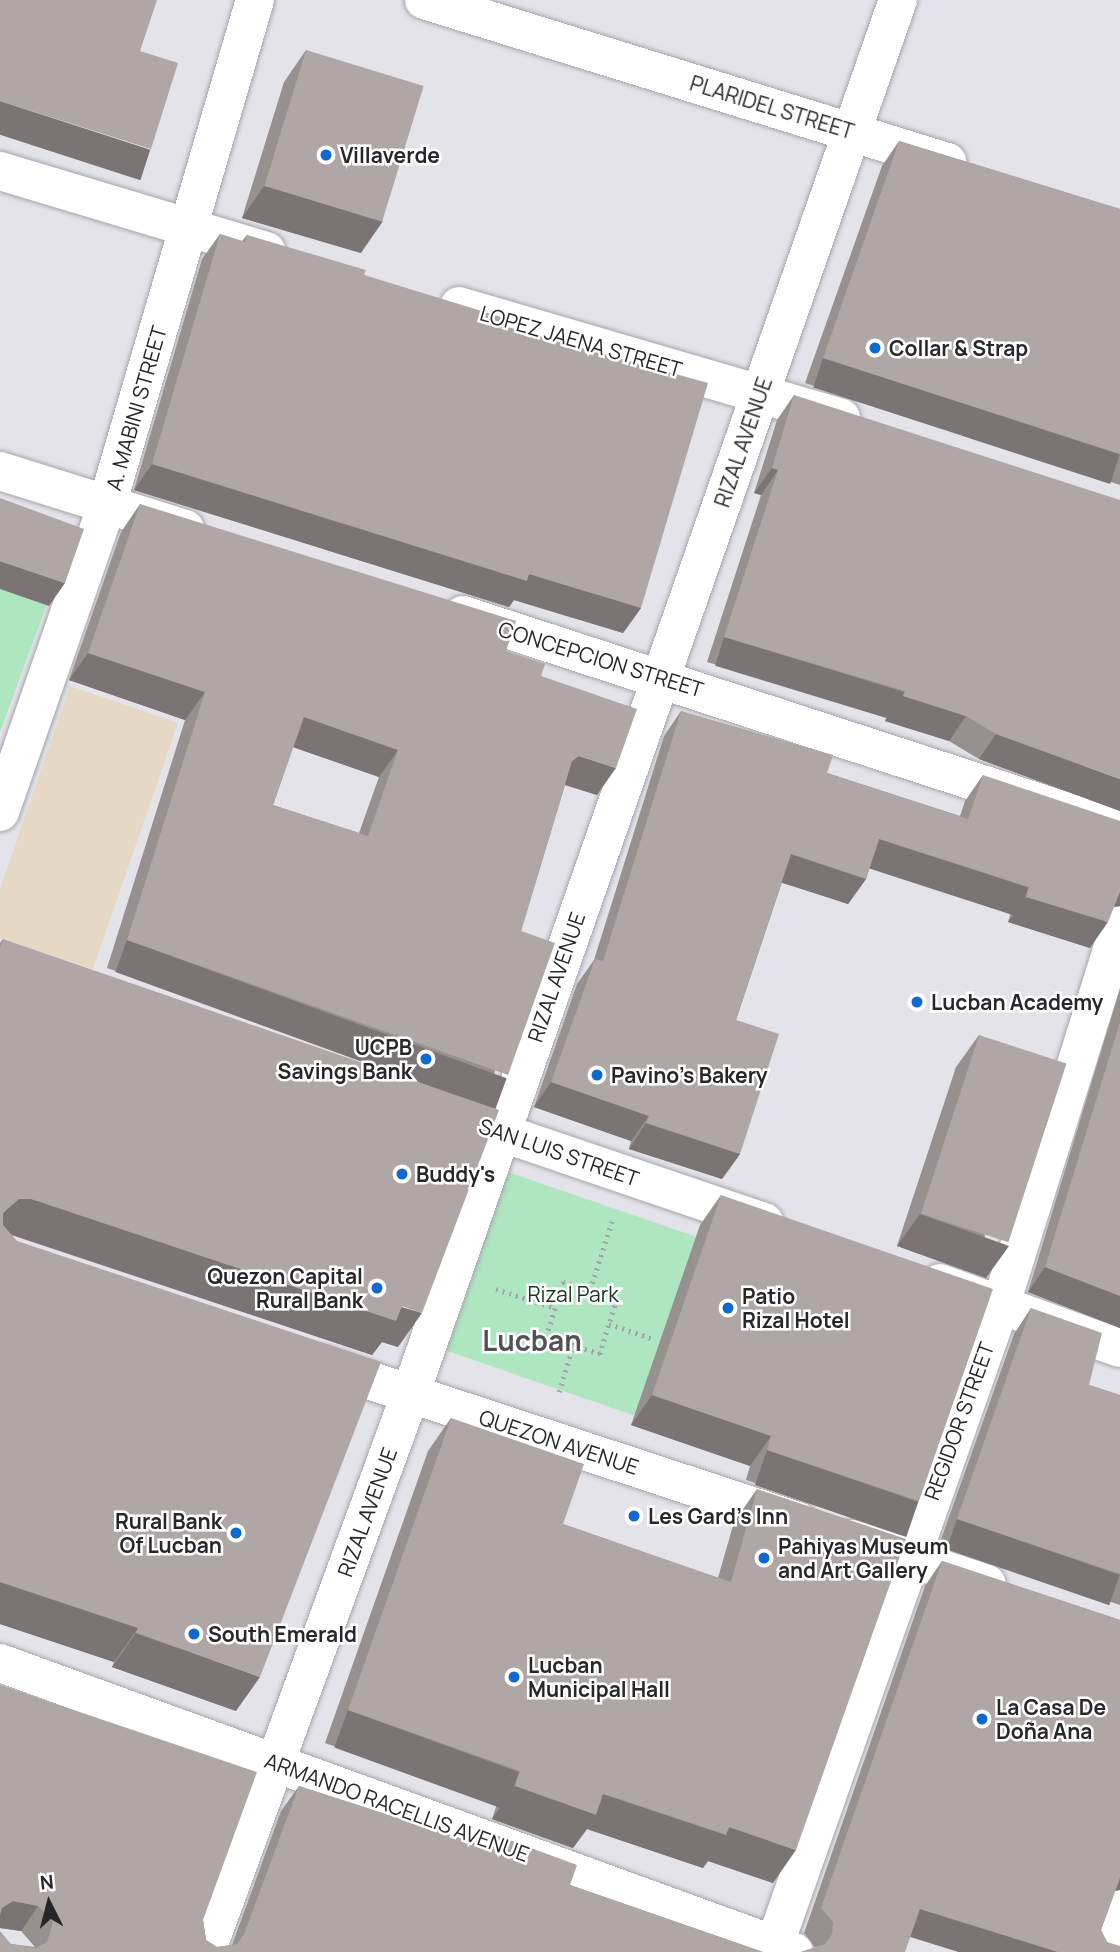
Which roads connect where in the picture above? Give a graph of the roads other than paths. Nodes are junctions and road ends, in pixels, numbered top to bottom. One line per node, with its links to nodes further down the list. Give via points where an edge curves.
1 (255, 0): 7 (street, A. MABINI STREET)
2 (424, 0): 4 (street, PLARIDEL STREET)
3 (898, 0): 4 (street, RIZAL AVENUE)
4 (852, 132): 6 (street, PLARIDEL STREET); 10 (street, RIZAL AVENUE)
5 (0, 171): 7 (street)
6 (979, 172)
7 (189, 229): 8 (street); 13 (street, A. MABINI STREET)
8 (308, 263)
9 (428, 297): 10 (street, LOPEZ JAENA STREET)
10 (761, 392): 11 (street, LOPEZ JAENA STREET); 16 (street, RIZAL AVENUE)
11 (880, 431)
12 (0, 471): 13 (street)
13 (107, 505): 14 (street); 17 (street, A. MABINI STREET)
14 (226, 542)
15 (424, 603): 16 (street, CONCEPCION STREET)
16 (661, 677): 18 (street, CONCEPCION STREET); 21 (street, RIZAL AVENUE)
17 (0, 812)
18 (1120, 830)
19 (1120, 925): 24 (street, REGIDOR STREET)
20 (437, 1110): 21 (street, SAN LUIS STREET)
21 (501, 1133): 22 (street, SAN LUIS STREET); 27 (street, RIZAL AVENUE)
22 (794, 1233)
23 (911, 1273): 24 (street)
24 (1001, 1304): 25 (street); 28 (street, REGIDOR STREET)
25 (1120, 1348)
26 (291, 1354): 27 (street, QUEZON AVENUE)
27 (410, 1395): 28 (street, QUEZON AVENUE); 31 (street, RIZAL AVENUE)
28 (911, 1559): 29 (street, QUEZON AVENUE); 33 (street, REGIDOR STREET)
29 (1028, 1598)
30 (0, 1663): 31 (street, ARMANDO RACELLIS AVENUE)
31 (275, 1762): 33 (street, ARMANDO RACELLIS AVENUE); 34 (street, RIZAL AVENUE)
32 (1120, 1909): 35 (street)
33 (780, 1950)
34 (206, 1952)
35 (1105, 1952)

